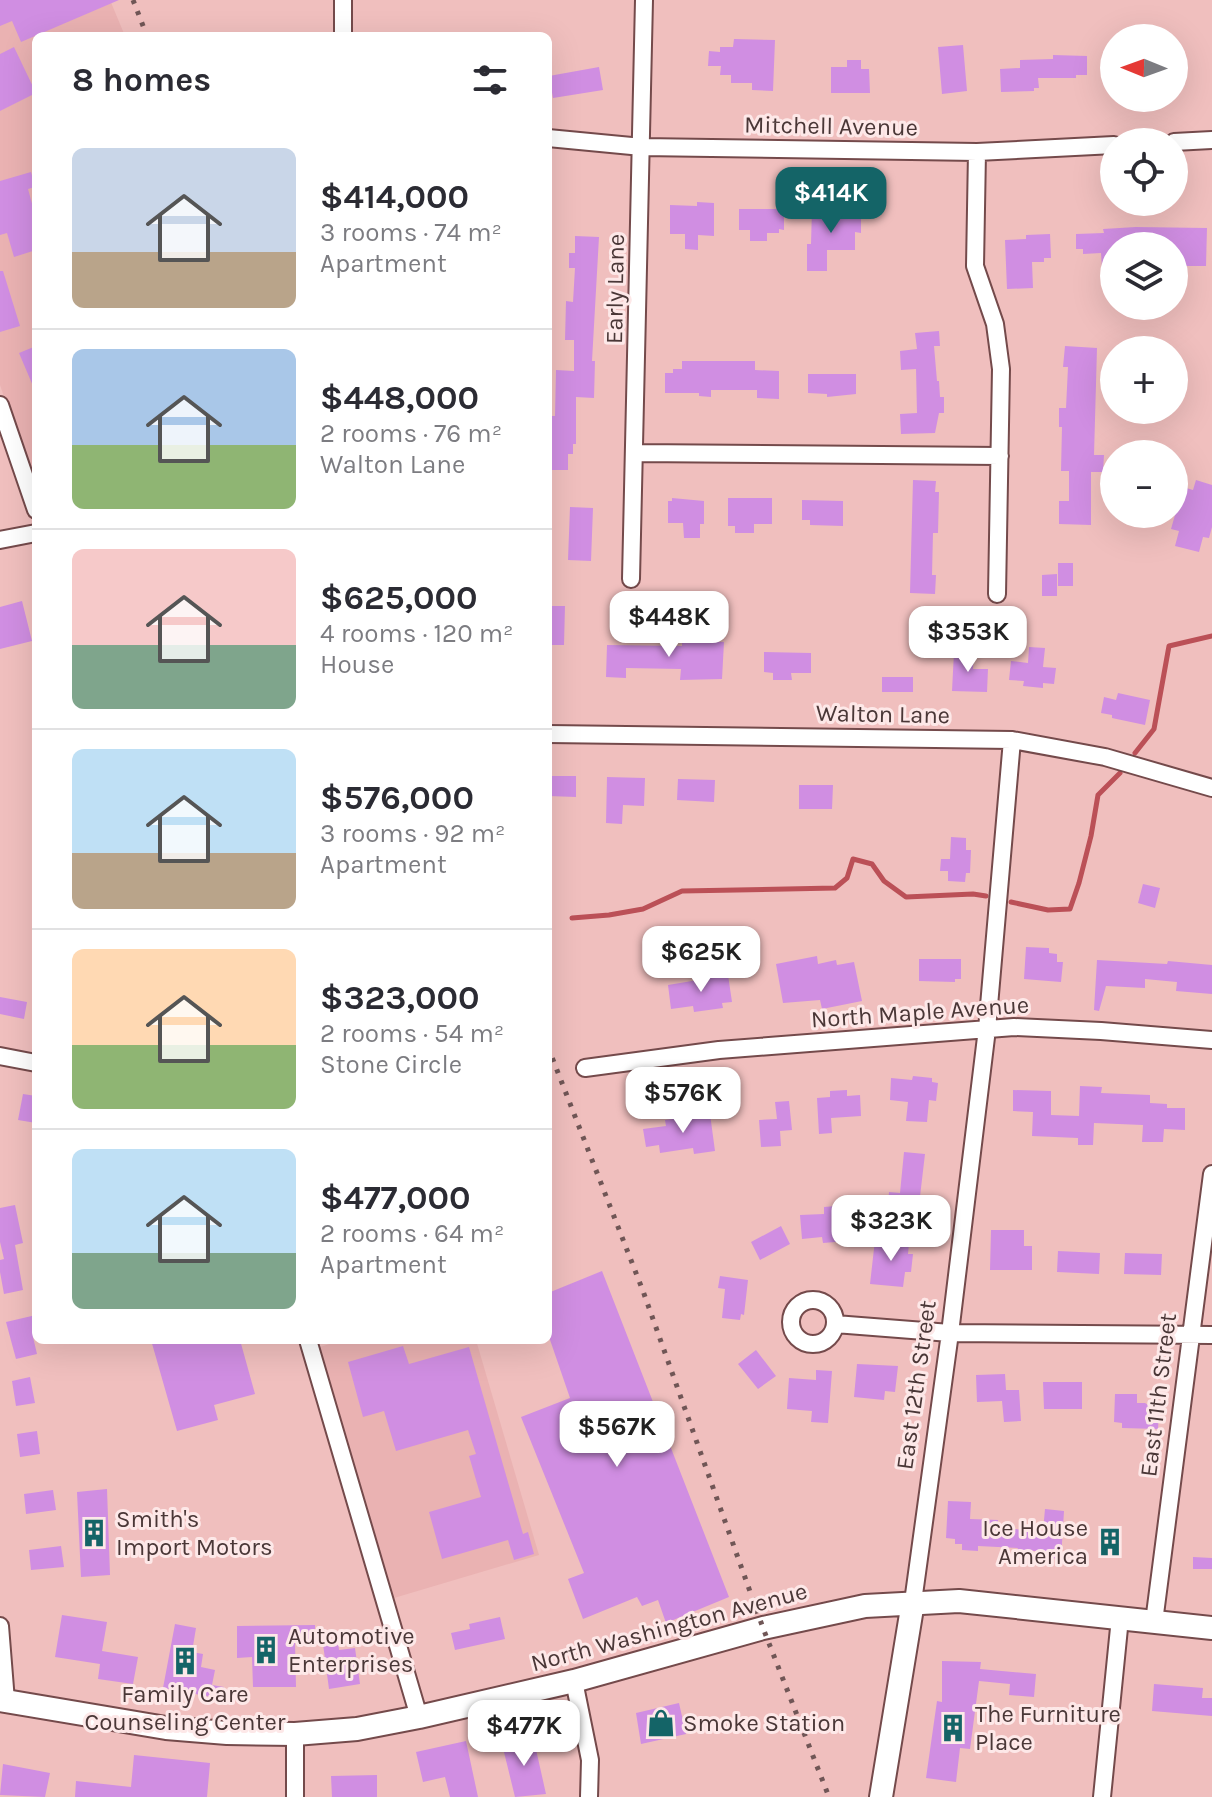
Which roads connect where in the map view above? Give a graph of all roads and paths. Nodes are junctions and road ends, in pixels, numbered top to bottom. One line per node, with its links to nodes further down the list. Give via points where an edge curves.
1 (343, 0): 3 (street)
2 (644, 0): 8 (street, Early Lane)
3 (343, 32)
4 (552, 138): 8 (street, Mitchell Avenue)
5 (1212, 140): 6 (street)
6 (1188, 141)
7 (1100, 146): 9 (street, Mitchell Avenue)
8 (642, 147): 9 (street, Mitchell Avenue); 11 (street, Early Lane)
9 (977, 152): 12 (street, via 975,266 995,324 1001,369)
10 (0, 405): 13 (street)
11 (635, 453): 12 (street); 16 (street, Early Lane)
12 (1000, 456): 17 (street)
13 (32, 498)
14 (32, 534): 15 (street)
15 (0, 540)
16 (631, 579)
17 (997, 594)
18 (552, 734): 19 (street, Walton Lane)
19 (1012, 740): 20 (street, Walton Lane, via 1105,757); 21 (street, East 12th Street)
20 (1212, 788)
21 (987, 1029): 22 (street, North Maple Avenue); 25 (street, North Maple Avenue, via 719,1050); 28 (street, East 12th Street)
22 (1212, 1040)
23 (0, 1056): 24 (street)
24 (32, 1062)
25 (585, 1068)
26 (1212, 1174): 29 (street, East 11th Street)
27 (835, 1324): 28 (street)
28 (950, 1333): 29 (street); 32 (street, East 12th Street)
29 (1190, 1334): 30 (street); 34 (street, East 11th Street)
30 (1212, 1335)
31 (309, 1344): 39 (street)
32 (913, 1602): 33 (main road, North Washington Avenue, via 959,1601); 37 (main road, North Washington Avenue, via 825,1613); 43 (main road, East 12th Street)
33 (1120, 1618): 34 (main road, North Washington Avenue); 44 (street)
34 (1154, 1622): 36 (main road, North Washington Avenue)
35 (0, 1626): 38 (street)
36 (1212, 1628)
37 (574, 1681): 39 (main road, North Washington Avenue); 42 (street, via 590,1760)
38 (3, 1700): 40 (main road, North Washington Avenue, via 166,1728)
39 (419, 1717): 40 (main road, North Washington Avenue)
40 (295, 1734): 41 (street)
41 (295, 1797)
42 (589, 1797)
43 (881, 1797)
44 (1102, 1797)

